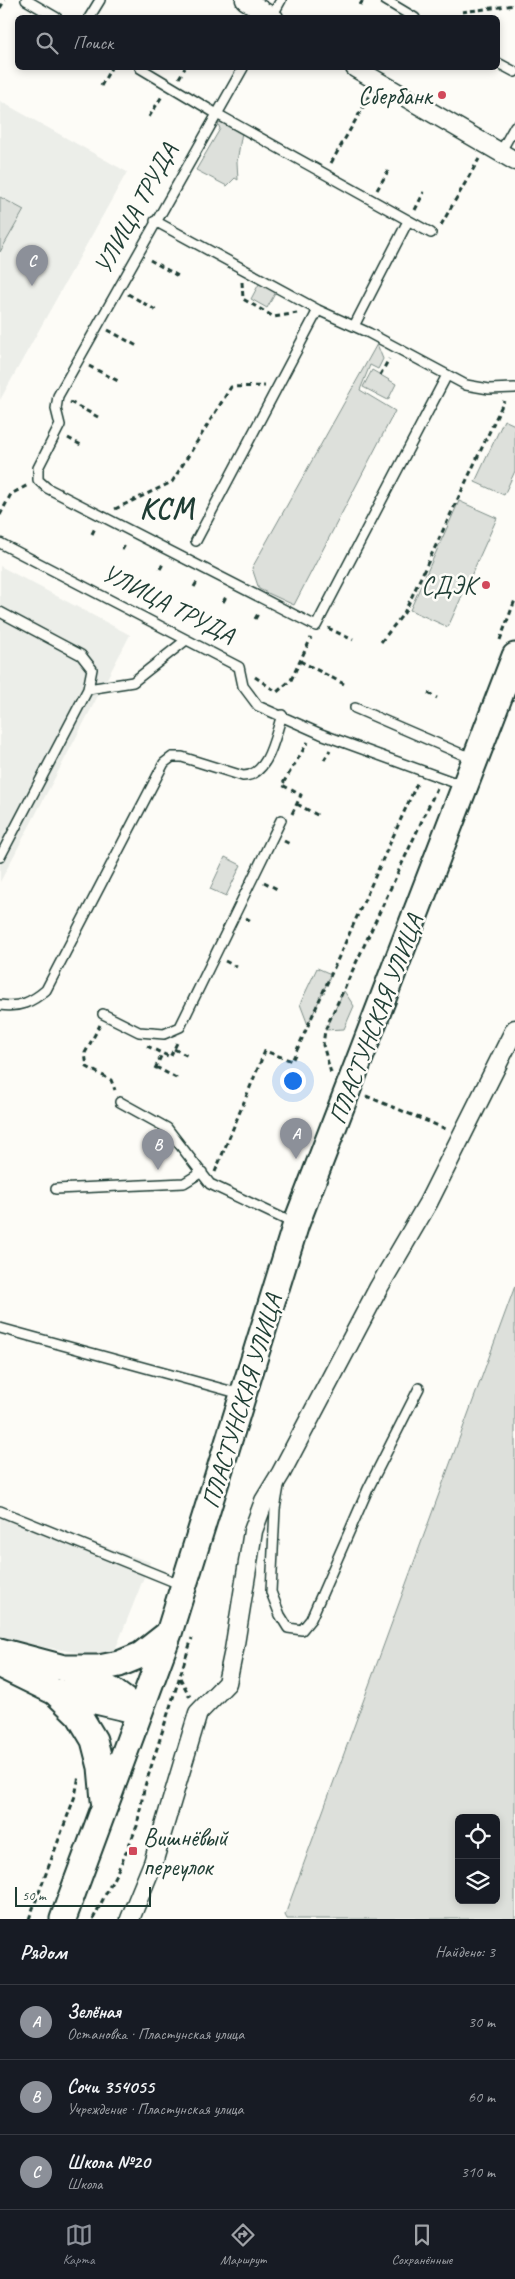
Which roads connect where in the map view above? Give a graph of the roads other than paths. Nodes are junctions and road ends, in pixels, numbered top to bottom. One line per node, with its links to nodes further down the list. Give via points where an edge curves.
1 (26, 0): 6 (lane)
2 (100, 0): 7 (lane)
3 (245, 0): 8 (street)
4 (281, 0): 9 (lane)
5 (385, 0): 10 (lane)
6 (51, 15)
7 (91, 15)
8 (269, 15)
9 (273, 15)
10 (410, 15)
11 (500, 64): 15 (lane)
12 (143, 70): 16 (lane)
13 (242, 70): 16 (lane, УЛИЦА ТРУДА)
14 (358, 70): 18 (street)
15 (515, 72)
16 (217, 114): 19 (lane, УЛИЦА ТРУДА); 20 (lane)
17 (515, 126): 18 (lane)
18 (507, 157)
19 (155, 221): 22 (lane); 24 (lane, УЛИЦА ТРУДА, via 58,397 56,409 60,425 38,468 38,480 47,488 317,625)
20 (408, 221): 21 (lane); 23 (lane)
21 (431, 233)
22 (318, 310): 23 (lane); 26 (lane)
23 (354, 326): 24 (lane)
24 (447, 375): 25 (lane, via 466,385)
25 (512, 389)
26 (196, 540)
27 (0, 543): 29 (lane, УЛИЦА ТРУДА)
28 (0, 612): 31 (lane, via 81,655 92,669)
29 (186, 640): 31 (lane, via 133,682); 33 (lane, УЛИЦА ТРУДА, via 239,667 249,696 258,706)
30 (507, 651): 34 (main road, ПЛАСТУНСКАЯ УЛИЦА)
31 (88, 689): 37 (lane)
32 (355, 708): 34 (lane)
33 (282, 715): 35 (lane, УЛИЦА ТРУДА, via 321,734); 38 (lane, via 265,763 250,776 182,757 172,757 164,763 46,990 20,1005)
34 (475, 760): 35 (main road, ПЛАСТУНСКАЯ УЛИЦА)
35 (453, 782): 44 (main road, ПЛАСТУНСКАЯ УЛИЦА)
36 (281, 820): 39 (lane, via 180,1027 164,1034 139,1032)
37 (0, 857)
38 (0, 1005)
39 (103, 1014)
40 (515, 1029): 48 (street, via 428,1203 379,1287)
41 (120, 1102): 42 (lane, via 167,1128)
42 (202, 1172): 43 (lane, via 184,1183); 44 (lane, via 210,1184)
43 (56, 1189)
44 (296, 1224): 47 (main road, ПЛАСТУНСКАЯ УЛИЦА)
45 (0, 1328): 47 (lane)
46 (419, 1388): 48 (lane, via 368,1489 311,1619 302,1630 288,1628 272,1592 275,1509)
47 (243, 1395): 50 (main road, ПЛАСТУНСКАЯ УЛИЦА)
48 (280, 1473): 59 (street, via 264,1500 252,1531 227,1683 198,1713 153,1863)
49 (0, 1511): 50 (lane)
50 (184, 1586): 51 (main road, ПЛАСТУНСКАЯ УЛИЦА)
51 (180, 1635): 54 (main road, via 119,1664 99,1668); 56 (main road, ПЛАСТУНСКАЯ УЛИЦА)
52 (0, 1651): 54 (main road)
53 (0, 1665): 55 (main road)
54 (64, 1668): 56 (main road, via 111,1690)
55 (55, 1692): 56 (main road); 57 (main road, via 79,1715 94,1740)
56 (139, 1711): 57 (main road, ПЛАСТУНСКАЯ УЛИЦА)
57 (105, 1805): 58 (main road, ПЛАСТУНСКАЯ УЛИЦА)
58 (62, 1919)
59 (130, 1919)

